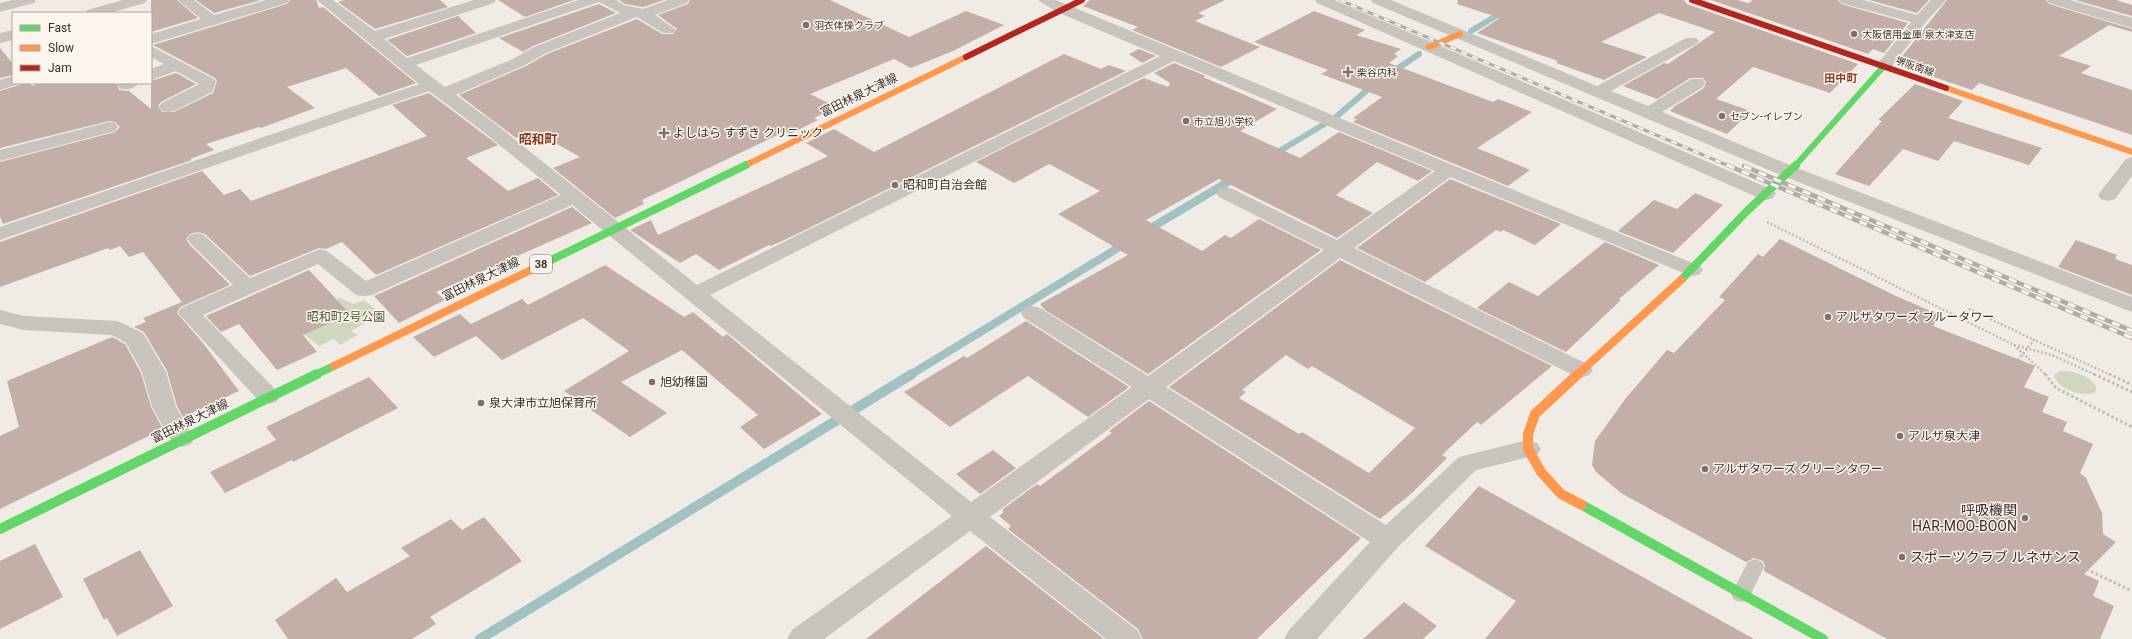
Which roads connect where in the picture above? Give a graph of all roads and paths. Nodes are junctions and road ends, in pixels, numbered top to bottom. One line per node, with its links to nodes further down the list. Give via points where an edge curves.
1 (29, 0): 18 (street)
2 (140, 0): 20 (street)
3 (184, 0): 22 (street)
4 (282, 0): 22 (street)
5 (324, 0): 28 (street)
6 (489, 0): 28 (street)
7 (593, 0): 35 (street)
8 (605, 0): 21 (street, via 619,8)
9 (682, 0): 21 (street)
10 (1045, 0): 19 (street)
11 (1082, 0): 19 (main road, 富田林泉大津線 / 38)
12 (1322, 0): 32 (street)
13 (1378, 0): 26 (street)
14 (1692, 0): 37 (main road, 堺阪南線)
15 (1846, 0): 23 (street)
16 (1939, 0): 23 (street)
17 (2054, 0): 24 (street)
18 (0, 8)
19 (1062, 9): 34 (street); 57 (main road, 富田林泉大津線 / 38)
20 (96, 12)
21 (639, 13): 25 (street); 42 (street, via 540,50 519,62)
22 (211, 20): 30 (street)
23 (1920, 20): 37 (street)
24 (2132, 23)
25 (668, 30)
26 (1460, 34): 32 (main road); 43 (street)
27 (12, 35): 29 (street)
28 (372, 37): 35 (street)
29 (0, 38)
30 (152, 39)
31 (1691, 41): 43 (street)
32 (1429, 47): 53 (street)
33 (152, 52): 36 (street)
34 (1174, 55): 50 (street); 63 (street)
35 (404, 64): 42 (street)
36 (176, 65): 38 (street); 44 (street, via 208,82 206,88)
37 (1884, 66): 47 (main road, 堺阪南線); 51 (main road)
38 (152, 75)
39 (12, 81): 41 (street)
40 (1697, 83): 45 (street)
41 (0, 85)
42 (437, 90): 55 (street, via 487,126); 58 (street)
43 (1598, 92): 45 (street)
44 (168, 107)
45 (1649, 113): 51 (street)
46 (110, 127): 48 (street)
47 (2132, 152)
48 (0, 156)
49 (2132, 162): 54 (street)
50 (1448, 170): 60 (street); 61 (street)
51 (1790, 172): 53 (main road); 64 (street)
52 (1226, 194): 60 (street)
53 (1766, 194): 56 (main road)
54 (2108, 195)
55 (573, 196): 57 (street); 62 (street, via 364,290 320,255)
56 (1746, 212): 61 (main road); 67 (path)
57 (613, 228): 63 (street); 75 (main road, 富田林泉大津線 / 38)
58 (0, 234)
59 (197, 239): 62 (street)
60 (1340, 249): 71 (street); 73 (street)
61 (1693, 270): 71 (main road)
62 (247, 287): 75 (street, via 189,313)
63 (695, 294): 79 (street)
64 (2132, 305)
65 (1032, 313): 73 (street)
66 (0, 317): 77 (street, via 24,323 117,328 135,338 154,372 164,407)
67 (1959, 317): 68 (path, via 1970,309); 69 (path)
68 (2034, 340): 70 (path, bridge); 72 (path, bridge)
69 (2014, 345): 74 (path, via 2052,355); 76 (path, via 2038,366 2056,388)
70 (2018, 360)
71 (1581, 370): 78 (main road, via 1535,414 1528,434)
72 (2132, 385)
73 (1148, 388): 79 (street); 81 (street)
74 (2132, 392)
75 (268, 396): 77 (main road, 富田林泉大津線 / 38)
76 (2132, 428)
77 (182, 438): 80 (main road, 富田林泉大津線 / 38)
78 (1528, 449): 81 (street, via 1468,463); 85 (main road, via 1541,472 1561,494)
79 (971, 517): 86 (street); 87 (street)
80 (0, 529)
81 (1388, 540): 88 (street)
82 (2073, 563): 84 (path)
83 (1755, 567): 85 (lane)
84 (2132, 592)
85 (1741, 594): 89 (main road)
86 (802, 639)
87 (1126, 639)
88 (1299, 639)
89 (1823, 639)

